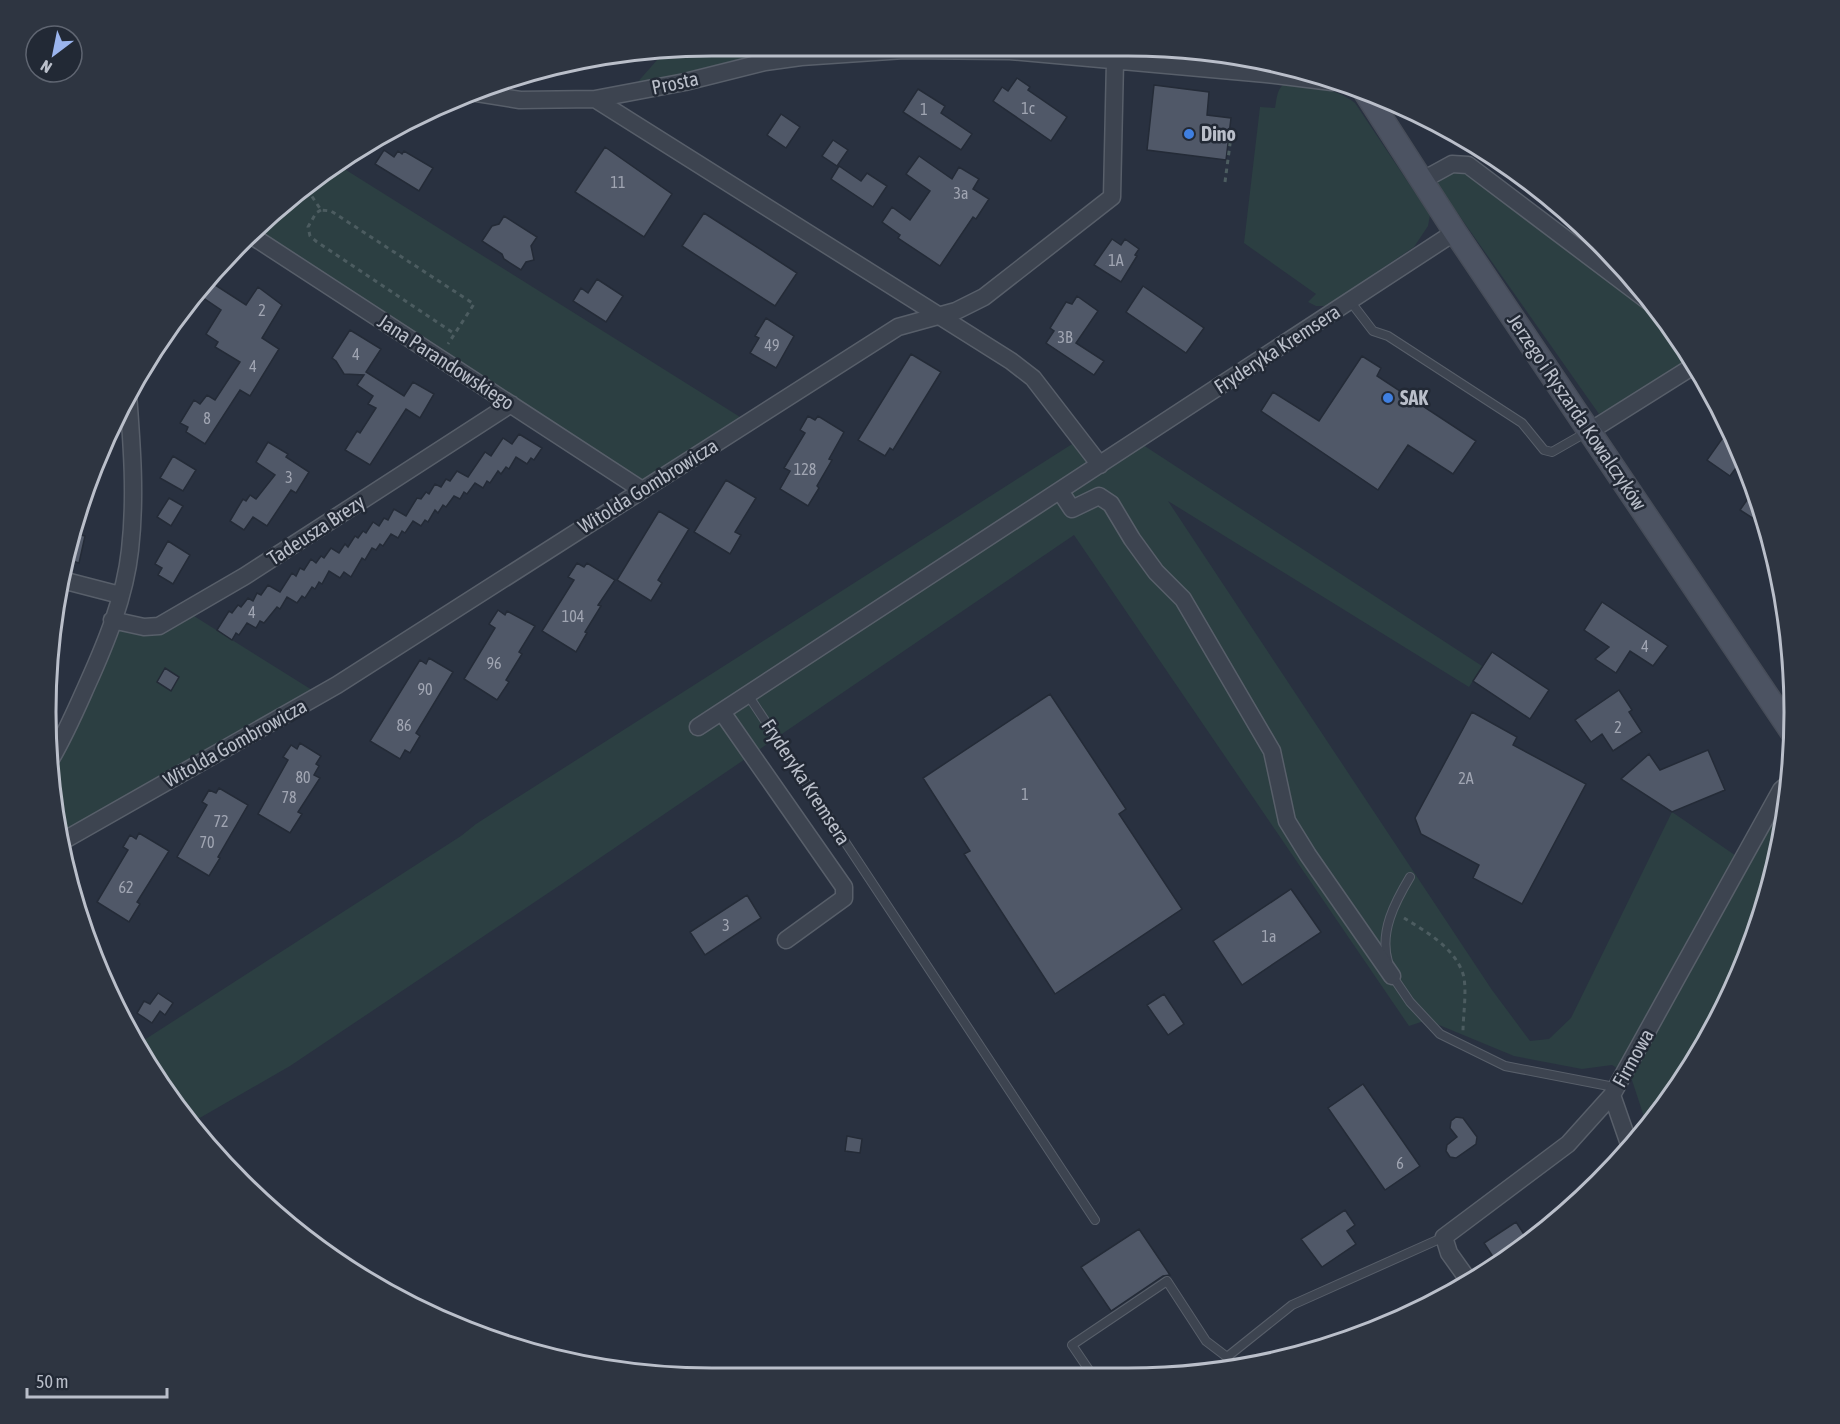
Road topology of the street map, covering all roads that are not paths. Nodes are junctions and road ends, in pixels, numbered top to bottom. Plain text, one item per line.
1 (816, 56) edge
2 (1070, 56) edge
3 (1115, 61) junction
4 (1297, 78) edge
5 (488, 95) edge
6 (595, 99) junction
7 (1371, 102) edge
8 (1421, 181) junction
9 (1455, 232) junction
10 (257, 239) edge
11 (1627, 285) edge
12 (1350, 301) junction
13 (941, 316) junction
14 (1687, 369) edge
15 (511, 404) junction
16 (129, 410) edge
17 (1590, 430) junction
18 (1100, 465) junction
19 (642, 490) junction
20 (1060, 491) junction
21 (69, 582) edge
22 (120, 595) junction
23 (112, 620) junction
24 (748, 695) junction
25 (722, 712) junction
26 (1784, 720) edge
27 (698, 727) dead end
28 (57, 749) edge
29 (1780, 791) edge
30 (68, 838) edge
31 (1410, 877) dead end
32 (786, 940) dead end
33 (1392, 976) junction
34 (1614, 1092) junction
35 (1627, 1138) edge
36 (1095, 1220) dead end
37 (1444, 1237) junction
38 (1465, 1276) edge
39 (1227, 1358) junction
40 (1229, 1361) edge
41 (1088, 1368) edge

1 - 6 street, Prosta
2 - 3 street, Prosta
3 - 4 street, Prosta
3 - 13 street, Witolda Gombrowicza
5 - 6 street, Prosta
6 - 13 street
7 - 8 main road, Jerzego i Ryszarda Kowalczyków
8 - 9 main road, Jerzego i Ryszarda Kowalczyków
8 - 11 street
9 - 12 street, Fryderyka Kremsera
9 - 17 main road, Jerzego i Ryszarda Kowalczyków
10 - 15 street, Jana Parandowskiego
12 - 17 lane
12 - 18 street, Fryderyka Kremsera
13 - 18 street
13 - 19 street, Witolda Gombrowicza
14 - 17 street
15 - 19 street, Jana Parandowskiego
15 - 23 street, Tadeusza Brezy
16 - 22 street
17 - 26 main road, Jerzego i Ryszarda Kowalczyków
18 - 20 street, Fryderyka Kremsera
19 - 30 street, Witolda Gombrowicza
20 - 24 street, Fryderyka Kremsera
20 - 33 street
21 - 22 street
22 - 23 street
23 - 28 street
24 - 25 street
24 - 36 lane, Fryderyka Kremsera
25 - 27 street
25 - 32 street
29 - 34 street, Firmowa
31 - 33 lane
33 - 34 lane
34 - 35 street
34 - 37 street, Firmowa
37 - 38 street
37 - 39 lane
39 - 40 lane
39 - 41 lane

